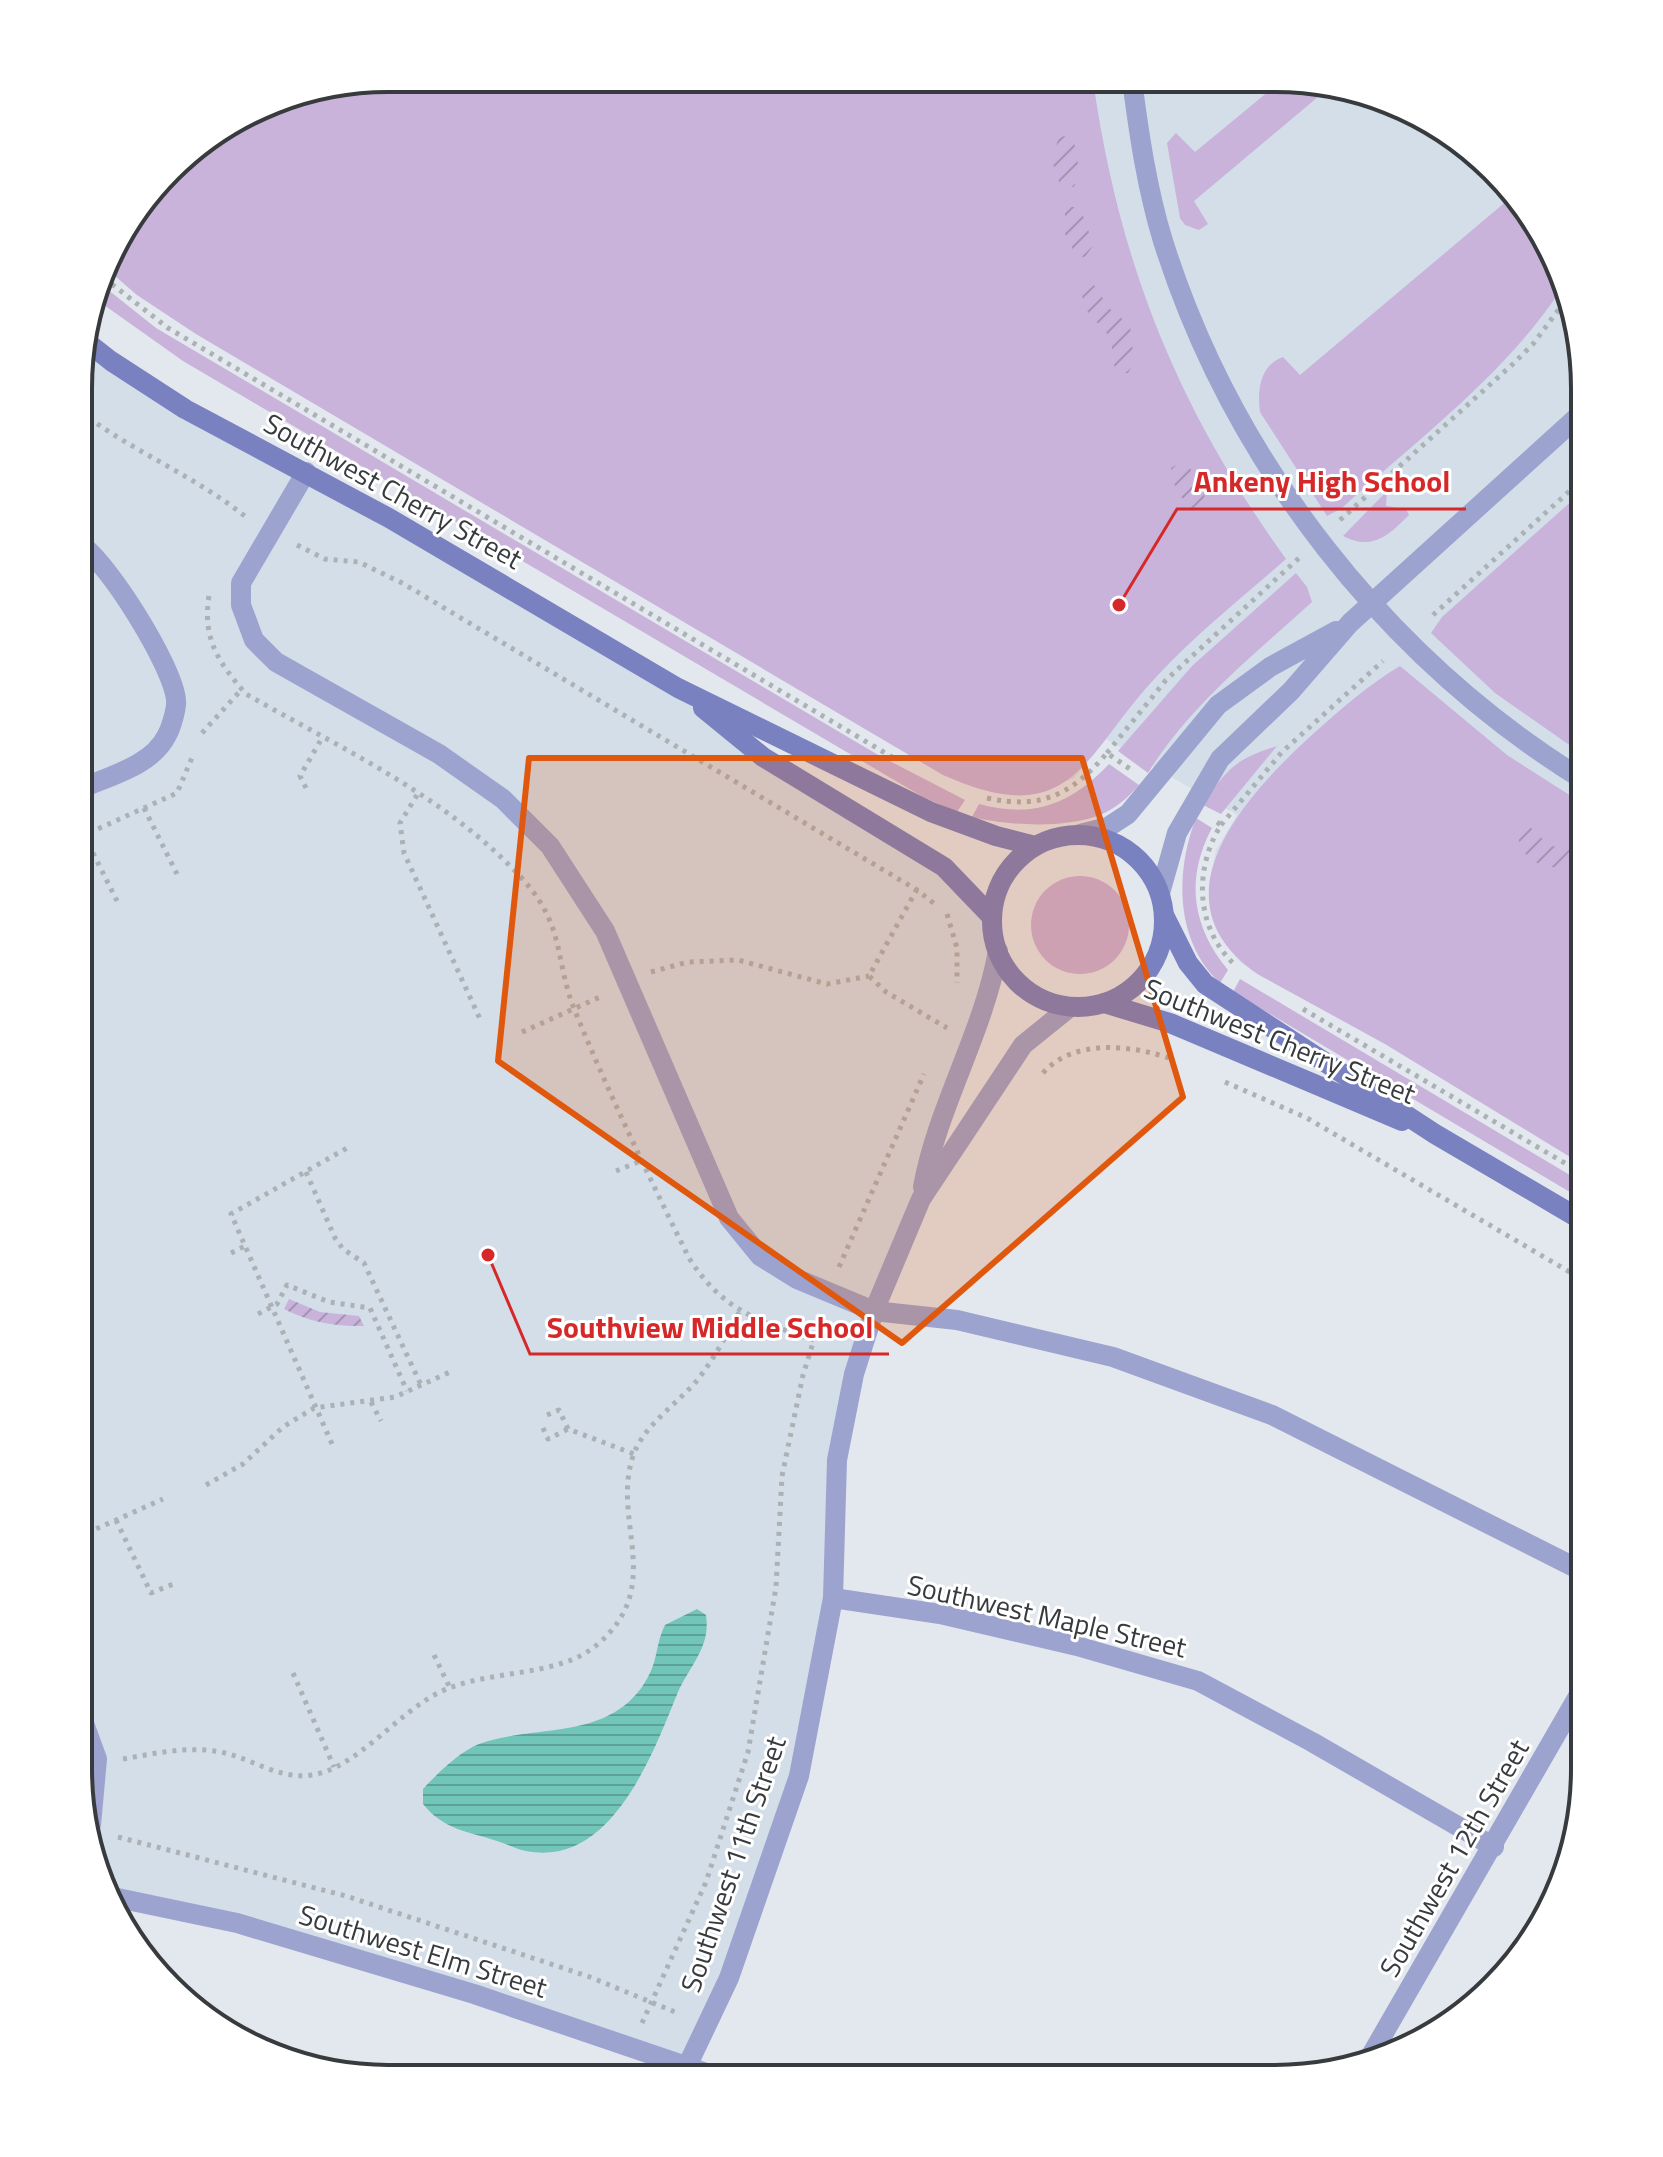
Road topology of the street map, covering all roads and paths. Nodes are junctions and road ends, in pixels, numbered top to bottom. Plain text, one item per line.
1 (1134, 92) edge
2 (112, 284) edge
3 (1560, 308) edge
4 (95, 347) edge
5 (92, 421) edge
6 (1571, 423) edge
7 (306, 472) junction
8 (1571, 490) edge
9 (1334, 526) dead end
10 (243, 529) dead end
11 (289, 541) dead end
12 (1303, 554) dead end
13 (92, 557) edge
14 (210, 591) dead end
15 (1374, 602) junction
16 (1433, 615) dead end
17 (1350, 623) junction
18 (1383, 661) dead end
19 (678, 688) junction
20 (322, 738) junction
21 (1107, 753) junction
22 (896, 759) dead end
23 (1571, 771) edge
24 (1143, 779) dead end
25 (92, 784) edge
26 (306, 788) dead end
27 (417, 795) junction
28 (975, 796) dead end
29 (144, 808) dead end
30 (1211, 818) dead end
31 (1221, 825) junction
32 (1080, 834) junction
33 (1035, 846) junction
34 (92, 851) edge
35 (177, 874) dead end
36 (923, 881) dead end
37 (917, 890) junction
38 (1160, 893) junction
39 (117, 901) dead end
40 (992, 917) junction
41 (1165, 917) junction
42 (998, 951) junction
43 (1238, 968) dead end
44 (869, 976) junction
45 (641, 977) dead end
46 (600, 997) dead end
47 (1104, 1003) junction
48 (1293, 1003) dead end
49 (1070, 1007) junction
50 (574, 1009) junction
51 (480, 1019) dead end
52 (953, 1031) dead end
53 (522, 1032) dead end
54 (1183, 1063) dead end
55 (1210, 1076) dead end
56 (1036, 1081) dead end
57 (1435, 1134) junction
58 (347, 1148) dead end
59 (643, 1160) junction
60 (1571, 1167) edge
61 (616, 1171) dead end
62 (306, 1172) junction
63 (921, 1199) junction
64 (1571, 1214) edge
65 (245, 1246) junction
66 (231, 1253) dead end
67 (1571, 1273) edge
68 (271, 1307) junction
69 (740, 1311) junction
70 (874, 1311) junction
71 (258, 1314) dead end
72 (814, 1340) dead end
73 (450, 1372) dead end
74 (421, 1385) junction
75 (407, 1391) junction
76 (371, 1402) junction
77 (314, 1408) junction
78 (547, 1415) dead end
79 (381, 1421) dead end
80 (543, 1428) dead end
81 (568, 1429) junction
82 (332, 1444) dead end
83 (634, 1454) junction
84 (206, 1485) dead end
85 (163, 1499) dead end
86 (116, 1520) junction
87 (92, 1531) edge
88 (1571, 1565) edge
89 (176, 1583) dead end
90 (833, 1598) junction
91 (434, 1655) dead end
92 (293, 1673) dead end
93 (450, 1688) junction
94 (1571, 1709) edge
95 (92, 1745) edge
96 (118, 1760) dead end
97 (334, 1767) junction
98 (98, 1827) edge
99 (98, 1830) edge
100 (1494, 1847) junction
101 (123, 1899) edge
102 (707, 2024) junction
103 (1376, 2047) edge
104 (665, 2065) edge
105 (687, 2065) edge

1 - 15 street
2 - 22 path
3 - 9 path
4 - 7 street, Southwest Cherry Street
5 - 10 path
6 - 15 street
7 - 19 street, Southwest Cherry Street
7 - 70 street
8 - 16 path
11 - 37 path
12 - 21 path
13 - 25 street
14 - 20 path
15 - 17 street
15 - 23 street
17 - 32 street
17 - 38 street
18 - 31 path
19 - 33 street, Southwest Cherry Street
19 - 40 street, Southwest Cherry Street
20 - 26 path
20 - 27 path
21 - 24 path
21 - 28 path
27 - 50 path
27 - 51 path
29 - 35 path
30 - 31 path
31 - 43 path
32 - 33 street
32 - 38 street
33 - 40 street
34 - 39 path
36 - 37 path
37 - 44 path
38 - 41 street
40 - 42 street
41 - 47 street
41 - 57 street, Southwest Cherry Street
42 - 49 street
42 - 63 street, Southwest 11th Street
44 - 45 path
44 - 52 path
46 - 50 path
47 - 49 street
47 - 57 street, Southwest Cherry Street
48 - 60 path
49 - 63 street, Southwest 11th Street
50 - 53 path
50 - 59 path
54 - 56 path
55 - 67 path
57 - 64 street, Southwest Cherry Street
58 - 62 path
59 - 61 path
59 - 69 path
62 - 65 path
62 - 74 path
63 - 70 street, Southwest 11th Street
65 - 66 path
65 - 68 path
68 - 71 path
68 - 75 path
68 - 77 path
69 - 72 path
69 - 83 path
70 - 88 street
70 - 90 street, Southwest 11th Street
73 - 74 path
74 - 75 path
75 - 76 path
76 - 77 path
76 - 79 path
77 - 82 path
77 - 84 path
78 - 81 path
80 - 81 path
81 - 83 path
83 - 93 path
85 - 86 path
86 - 87 path
86 - 89 path
90 - 100 street, Southwest Maple Street
90 - 102 street, Southwest 11th Street
91 - 93 path
92 - 97 path
93 - 97 path
94 - 100 street, Southwest 12th Street
95 - 98 street
96 - 97 path
99 - 102 path
100 - 103 street, Southwest 12th Street
101 - 104 street, Southwest Elm Street
102 - 105 street, Southwest 11th Street

